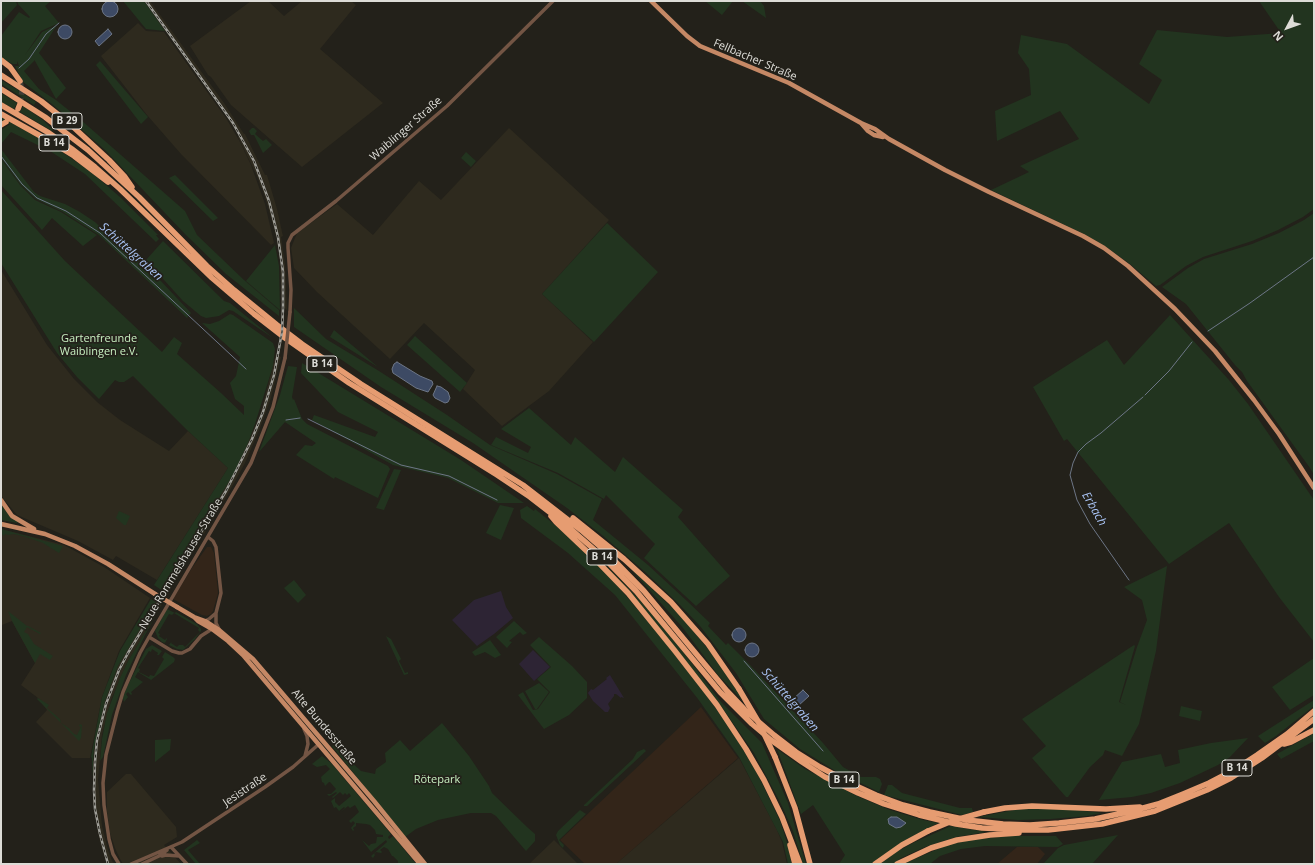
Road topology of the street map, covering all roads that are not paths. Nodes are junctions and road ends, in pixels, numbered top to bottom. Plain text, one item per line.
1 (554, 1) edge
2 (651, 1) edge
3 (1, 60) edge
4 (1, 76) edge
5 (20, 81) tunnel mouth
6 (1, 89) edge
7 (1, 106) edge
8 (1, 114) edge
9 (120, 189) junction
10 (139, 197) junction
11 (291, 274) joint
12 (1314, 488) edge
13 (534, 494) junction
14 (1, 500) edge
15 (546, 510) junction
16 (1, 524) edge
17 (38, 532) junction
18 (208, 537) junction
19 (216, 613) junction
20 (204, 623) junction
21 (212, 629) junction
22 (219, 630) junction
23 (201, 636) junction
24 (148, 637) junction
25 (1314, 712) edge
26 (1314, 719) edge
27 (303, 726) junction
28 (1314, 730) edge
29 (324, 740) junction
30 (319, 744) junction
31 (1283, 744) junction
32 (304, 757) junction
33 (1150, 806) junction
34 (1026, 830) junction
35 (790, 837) junction
36 (171, 847) junction
37 (159, 856) junction
38 (180, 856) junction
39 (119, 864) edge
40 (131, 864) edge
41 (142, 864) edge
42 (187, 864) edge
43 (420, 864) edge
44 (425, 864) edge
45 (795, 864) edge
46 (800, 864) edge
47 (810, 864) edge
48 (875, 864) edge
49 (897, 864) edge

1 - 11 street, Waiblinger Straße
2 - 12 main road, Fellbacher Straße
3 - 5 highway
4 - 10 highway, B 29
6 - 10 highway, B 14
7 - 9 highway, B 29
8 - 9 highway, B 14
9 - 15 highway, B 14
10 - 13 highway, B 14
11 - 18 street, Neue Rommelshauser Straße, bridge
13 - 33 highway, B 14
13 - 47 highway, bridge
14 - 17 main road
15 - 34 highway, B 14
15 - 35 highway
16 - 17 main road, Alte Bundesstraße
17 - 20 main road, Alte Bundesstraße, bridge
18 - 19 street
18 - 24 street, Neue Rommelshauser Straße
19 - 20 street
19 - 22 street
20 - 21 main road, Alte Bundesstraße
20 - 22 main road, Alte Bundesstraße
20 - 23 street
21 - 23 street
21 - 27 main road, Alte Bundesstraße
22 - 29 main road, Alte Bundesstraße
23 - 24 street
24 - 39 street, Neue Rommelshauser Straße
25 - 33 highway, B 14
26 - 31 highway, B 14
27 - 30 main road, Alte Bundesstraße
27 - 32 street
28 - 31 highway
29 - 30 street, Jesistraße
29 - 44 main road, Alte Bundesstraße
30 - 32 street, Jesistraße
30 - 43 main road, Alte Bundesstraße
31 - 34 highway, B 14
32 - 36 street, Jesistraße
33 - 48 highway, bridge
34 - 49 highway
35 - 45 highway
35 - 46 highway
36 - 37 street, Jesistraße
36 - 38 street
36 - 40 street, Jesistraße
37 - 38 street
37 - 41 street, Jesistraße
38 - 42 street

